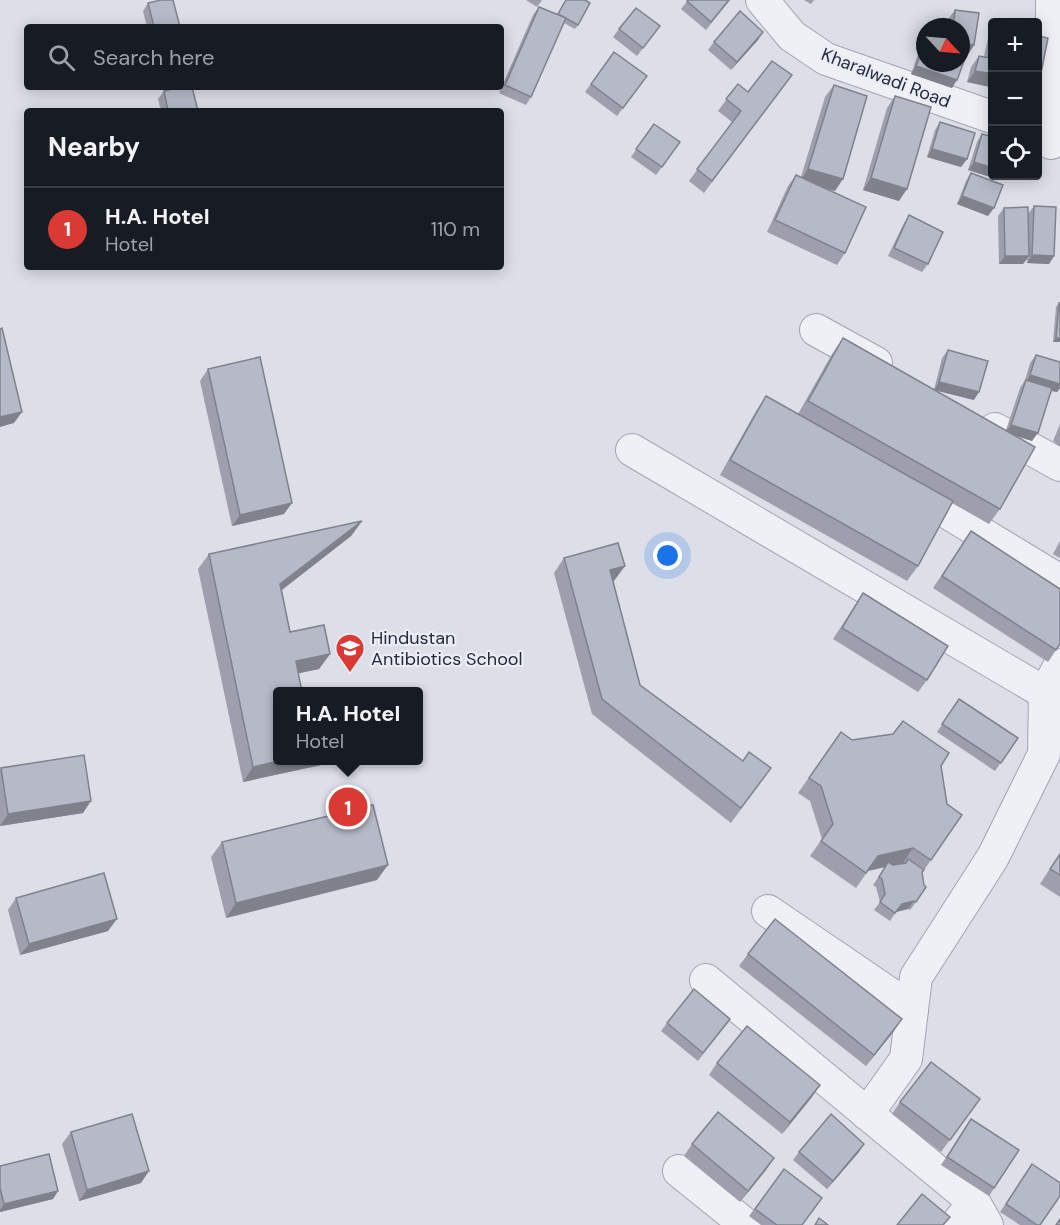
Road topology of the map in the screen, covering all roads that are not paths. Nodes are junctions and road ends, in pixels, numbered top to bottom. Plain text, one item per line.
1 (762, 0) edge
2 (1052, 0) edge
3 (988, 115) edge
4 (1050, 144) edge
5 (816, 330) dead end
6 (897, 375) edge
7 (969, 415) edge
8 (632, 450) dead end
9 (1060, 465) edge
10 (890, 477) edge
11 (1060, 581) edge
12 (1060, 665) edge
13 (1045, 693) junction
14 (1052, 759) edge
15 (768, 911) dead end
16 (706, 980) dead end
17 (912, 1009) junction
18 (867, 1114) junction
19 (679, 1171) dead end
20 (973, 1217) edge
21 (746, 1225) edge

1 - 3 street, Kharalwadi Road
2 - 4 street
5 - 6 street
7 - 9 street
8 - 13 street
10 - 11 street
12 - 13 street
13 - 14 street
14 - 17 street
15 - 17 street
16 - 18 street
17 - 18 street
18 - 20 street
19 - 21 street

